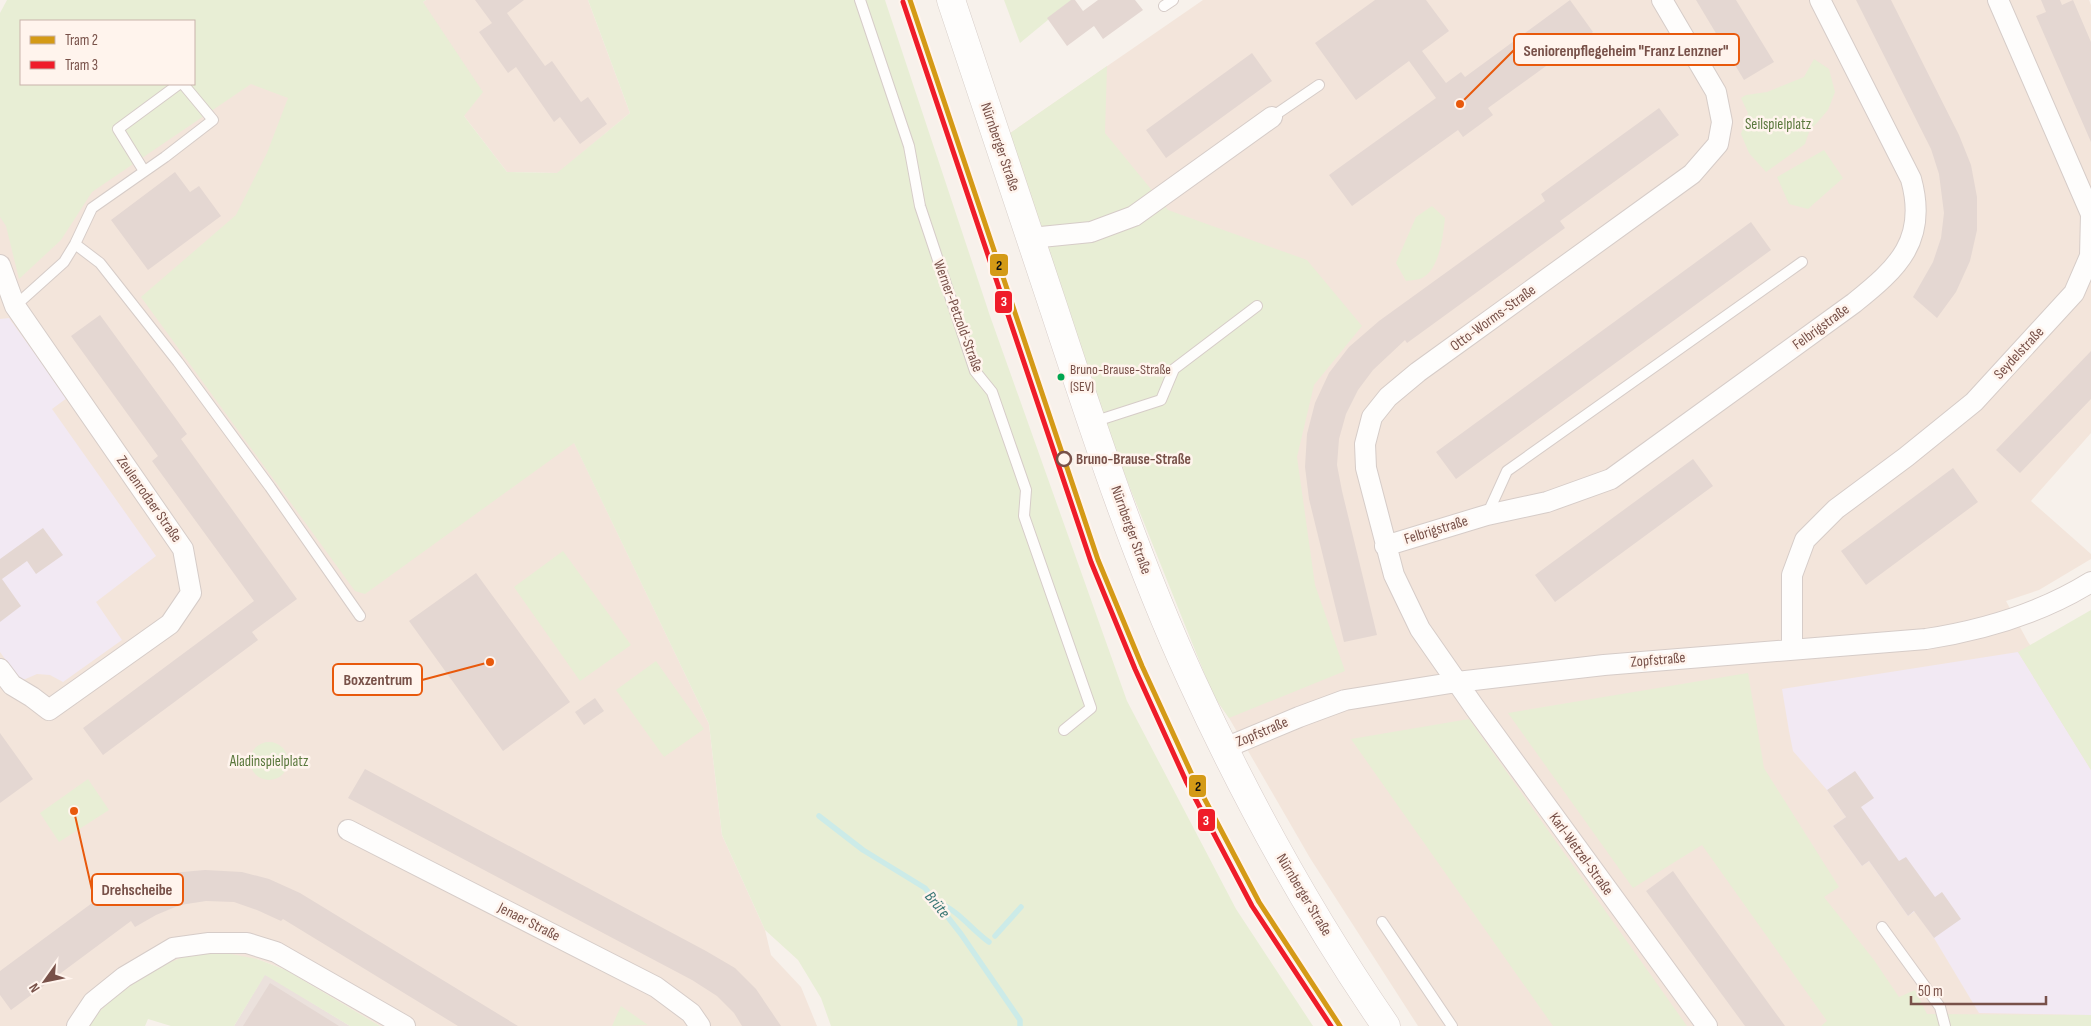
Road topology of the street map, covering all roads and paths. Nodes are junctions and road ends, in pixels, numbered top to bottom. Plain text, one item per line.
1 (860, 0) edge
2 (951, 0) edge
3 (1173, 0) edge
4 (1662, 0) edge
5 (1820, 0) edge
6 (1998, 0) edge
7 (1164, 6) dead end
8 (178, 85) edge
9 (183, 85) edge
10 (1319, 85) dead end
11 (1272, 118) joint
12 (144, 171) junction
13 (1031, 238) junction
14 (75, 244) junction
15 (1802, 262) dead end
16 (0, 265) edge
17 (15, 306) junction
18 (1257, 306) dead end
19 (1092, 422) junction
20 (1486, 515) junction
21 (1385, 546) junction
22 (2091, 582) edge
23 (360, 616) dead end
24 (1792, 649) junction
25 (0, 669) edge
26 (1457, 682) junction
27 (1064, 730) dead end
28 (1225, 748) junction
29 (348, 830) dead end
30 (1382, 922) dead end
31 (1882, 926) dead end
32 (77, 1026) edge
33 (405, 1026) edge
34 (700, 1026) edge
35 (1386, 1026) edge
36 (1452, 1026) edge
37 (1707, 1026) edge
38 (1945, 1026) edge

1 - 27 lane, Werner-Petzold-Straße
2 - 13 street, Nürnberger Straße
3 - 7 lane
4 - 21 street, Otto-Worms-Straße
5 - 20 street, Felbrigstraße
6 - 24 street, Seydelstraße
8 - 12 lane
9 - 12 lane
10 - 11 lane
11 - 13 street
12 - 14 lane
13 - 19 street, Nürnberger Straße
14 - 17 lane
14 - 23 lane
15 - 20 lane, Felbrigstraße
16 - 17 street, Zeulenrodaer Straße
17 - 25 street, Zeulenrodaer Straße
18 - 19 lane
19 - 28 street, Nürnberger Straße
20 - 21 street, Felbrigstraße
21 - 26 street, Otto-Worms-Straße
22 - 24 street, Zopfstraße
24 - 26 street, Zopfstraße
26 - 28 street, Zopfstraße
26 - 37 street, Karl-Wetzel-Straße
28 - 35 street, Nürnberger Straße
29 - 34 street, Jenaer Straße
30 - 36 lane
31 - 38 lane
32 - 33 street

